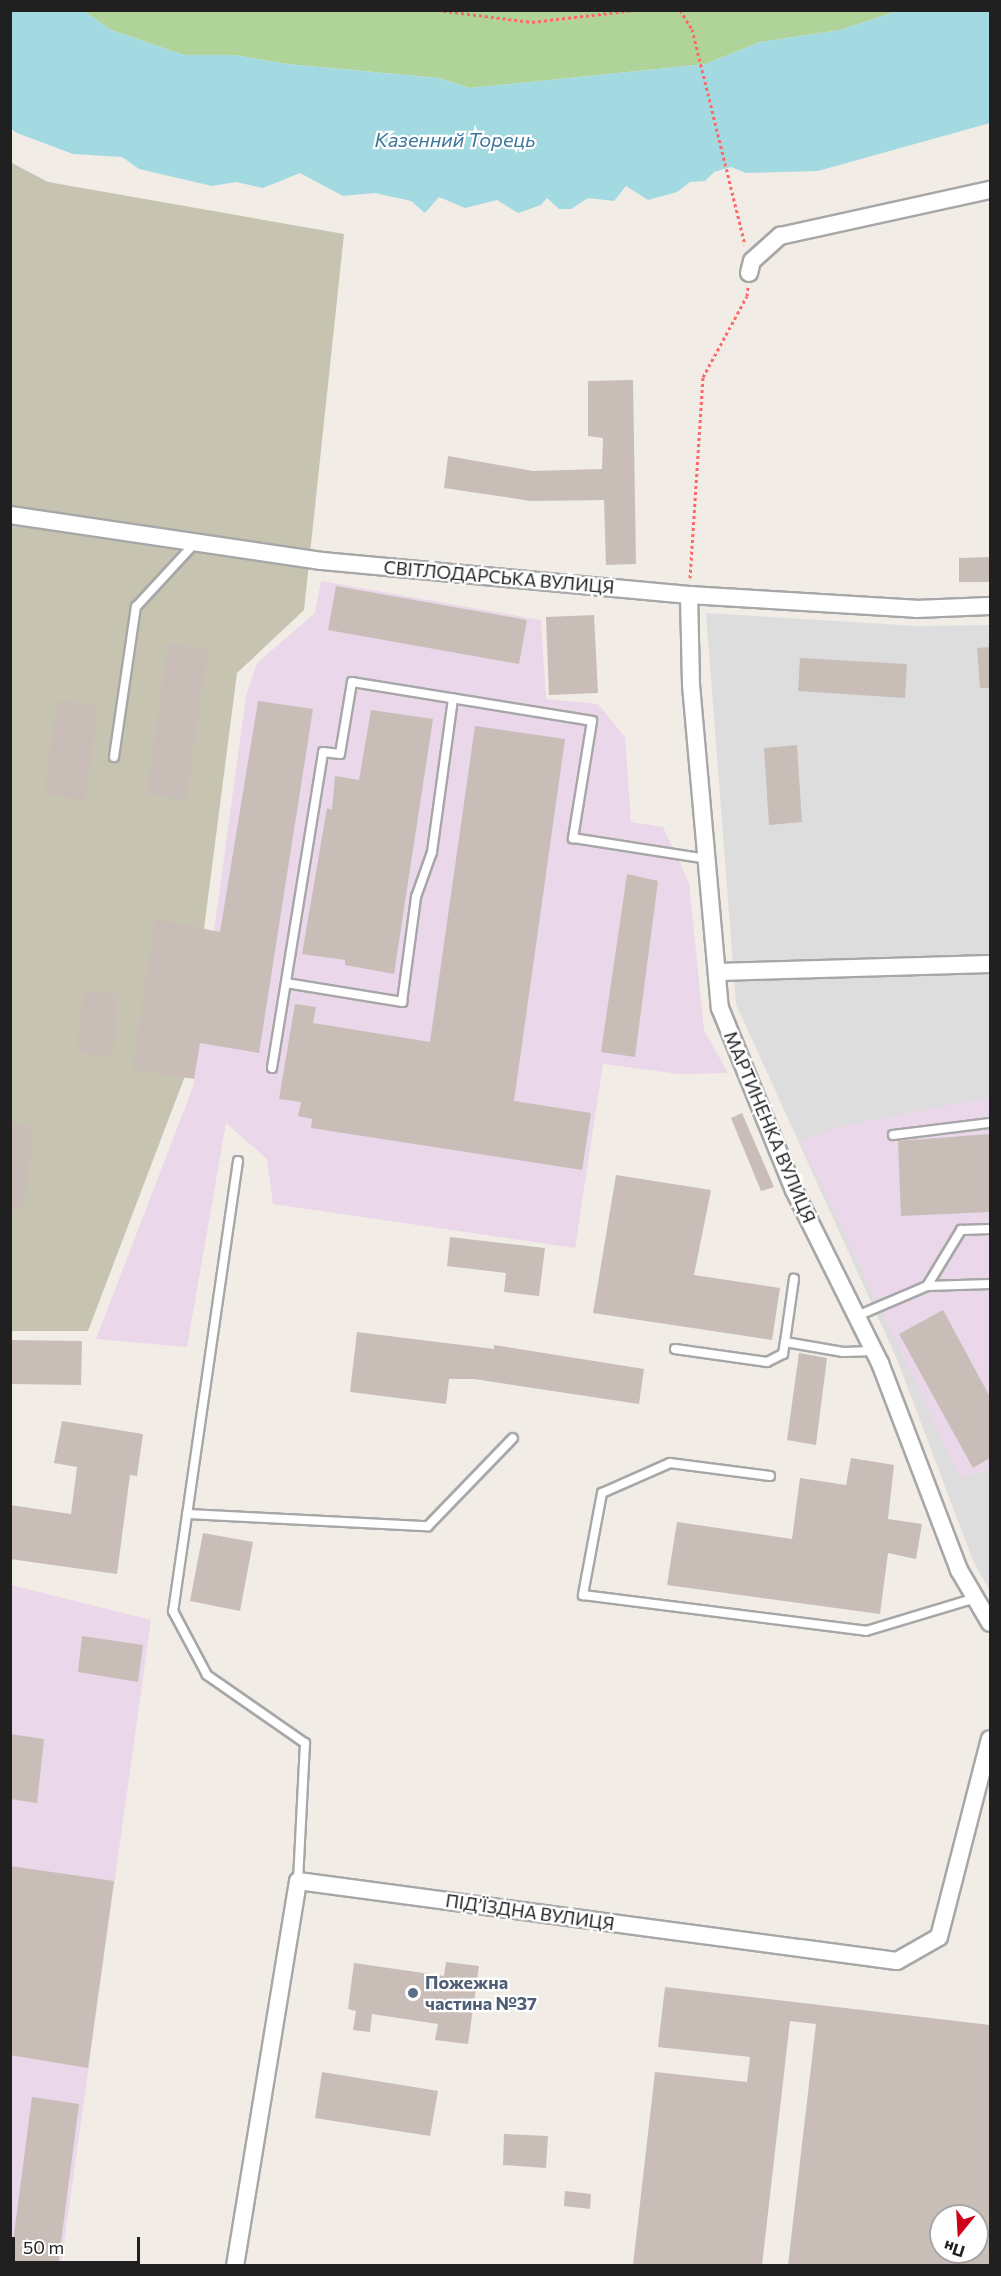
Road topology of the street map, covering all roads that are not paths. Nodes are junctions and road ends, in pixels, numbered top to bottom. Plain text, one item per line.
1 (990, 190) edge
2 (749, 273) road end
3 (10, 515) edge
4 (196, 542) junction
5 (688, 595) junction
6 (990, 606) edge
7 (453, 698) junction
8 (114, 757) dead end
9 (706, 859) junction
10 (990, 964) edge
11 (717, 972) junction
12 (286, 983) junction
13 (272, 1068) dead end
14 (990, 1124) edge
15 (893, 1135) dead end
16 (238, 1161) dead end
17 (990, 1229) edge
18 (794, 1279) dead end
19 (990, 1284) edge
20 (927, 1286) junction
21 (857, 1316) junction
22 (785, 1342) junction
23 (675, 1349) dead end
24 (874, 1351) junction
25 (513, 1438) dead end
26 (770, 1476) dead end
27 (187, 1514) junction
28 (976, 1599) junction
29 (990, 1623) edge
30 (990, 1739) edge
31 (298, 1881) junction
32 (235, 2265) edge

1 - 2 street
3 - 4 street, СВІТЛОДАРСЬКА ВУЛИЦЯ
4 - 5 street, СВІТЛОДАРСЬКА ВУЛИЦЯ
4 - 8 lane
5 - 6 street, СВІТЛОДАРСЬКА ВУЛИЦЯ
5 - 9 street, МАРТИНЕНКА ВУЛИЦЯ
7 - 9 lane
7 - 12 lane
7 - 12 lane
9 - 11 street, МАРТИНЕНКА ВУЛИЦЯ
10 - 11 street
11 - 21 street, МАРТИНЕНКА ВУЛИЦЯ
12 - 13 lane
14 - 15 lane
16 - 27 lane
17 - 20 lane
18 - 22 lane
19 - 20 lane
20 - 21 lane
21 - 24 street, МАРТИНЕНКА ВУЛИЦЯ
22 - 23 lane
22 - 24 lane
24 - 28 street, МАРТИНЕНКА ВУЛИЦЯ
25 - 27 lane
26 - 28 lane
27 - 31 lane
28 - 29 street, МАРТИНЕНКА ВУЛИЦЯ
30 - 31 street, ПІД’ЇЗДНА ВУЛИЦЯ
31 - 32 street

